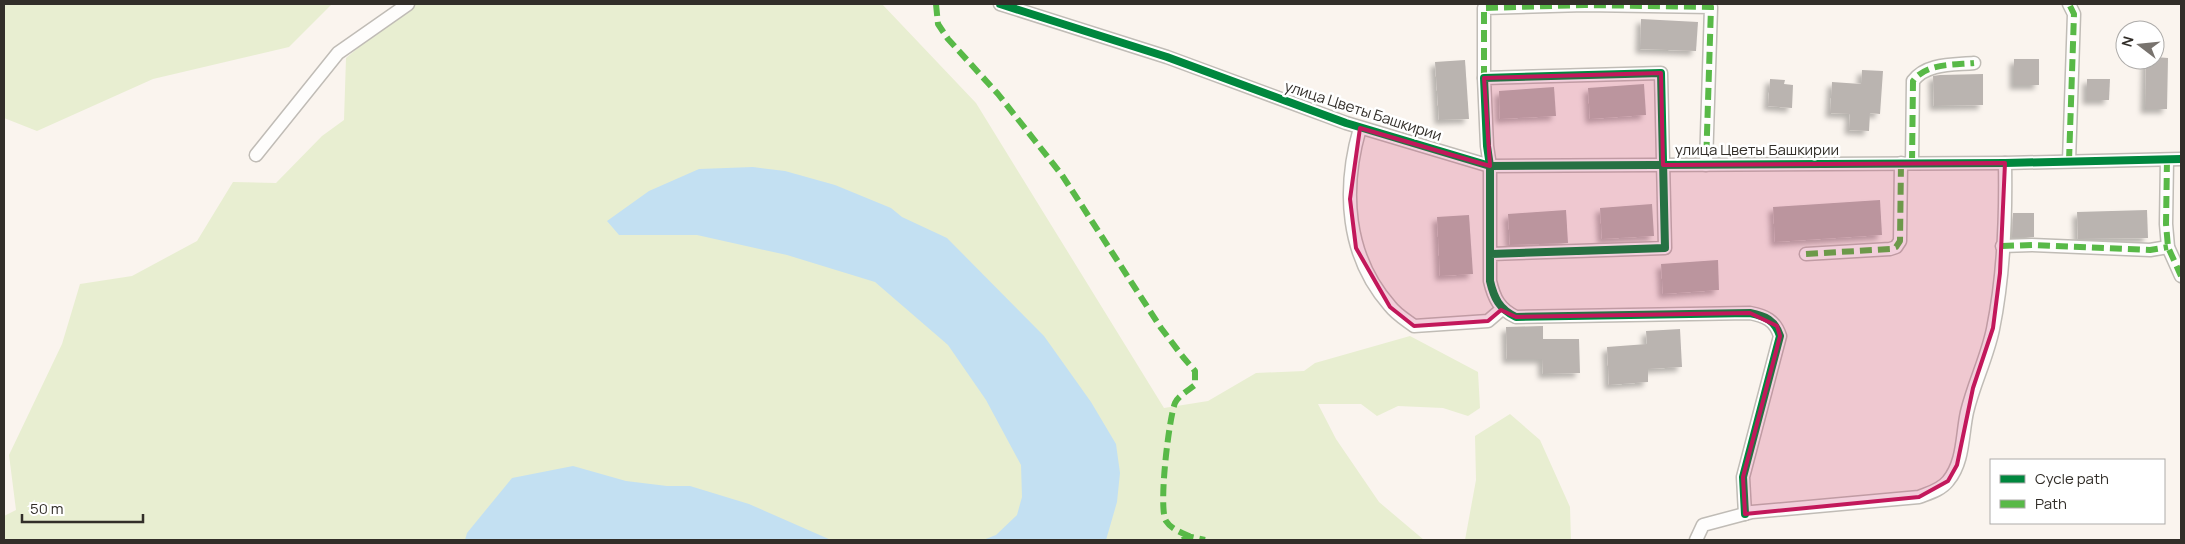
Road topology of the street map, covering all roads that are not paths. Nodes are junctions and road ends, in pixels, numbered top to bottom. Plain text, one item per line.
1 (408, 4) edge
2 (1000, 4) edge
3 (2069, 4) edge
4 (1974, 63) dead end
5 (1484, 78) junction
6 (1360, 128) junction
7 (256, 155) dead end
8 (2181, 159) edge
9 (2167, 160) junction
10 (2004, 162) junction
11 (2069, 162) junction
12 (1907, 163) junction
13 (1664, 165) junction
14 (1706, 165) junction
15 (1490, 166) junction
16 (2002, 246) junction
17 (2168, 248) junction
18 (1490, 254) junction
19 (1806, 254) dead end
20 (2181, 276) edge
21 (1502, 309) junction
22 (1745, 514) junction
23 (1696, 540) edge

1 - 7 street
2 - 6 street, улица Цветы Башкирии
3 - 11 street
4 - 12 street
5 - 13 street
5 - 14 street
5 - 15 street
6 - 15 street, улица Цветы Башкирии
6 - 21 street
8 - 9 street, улица Цветы Башкирии
9 - 11 street, улица Цветы Башкирии
9 - 17 street
10 - 11 street, улица Цветы Башкирии
10 - 12 street, улица Цветы Башкирии
10 - 16 street
12 - 14 street, улица Цветы Башкирии
12 - 19 street
13 - 14 street, улица Цветы Башкирии
13 - 15 street, улица Цветы Башкирии
13 - 18 street
15 - 18 street
16 - 17 street
16 - 22 street
17 - 20 street
18 - 21 street
21 - 22 street
22 - 23 street

